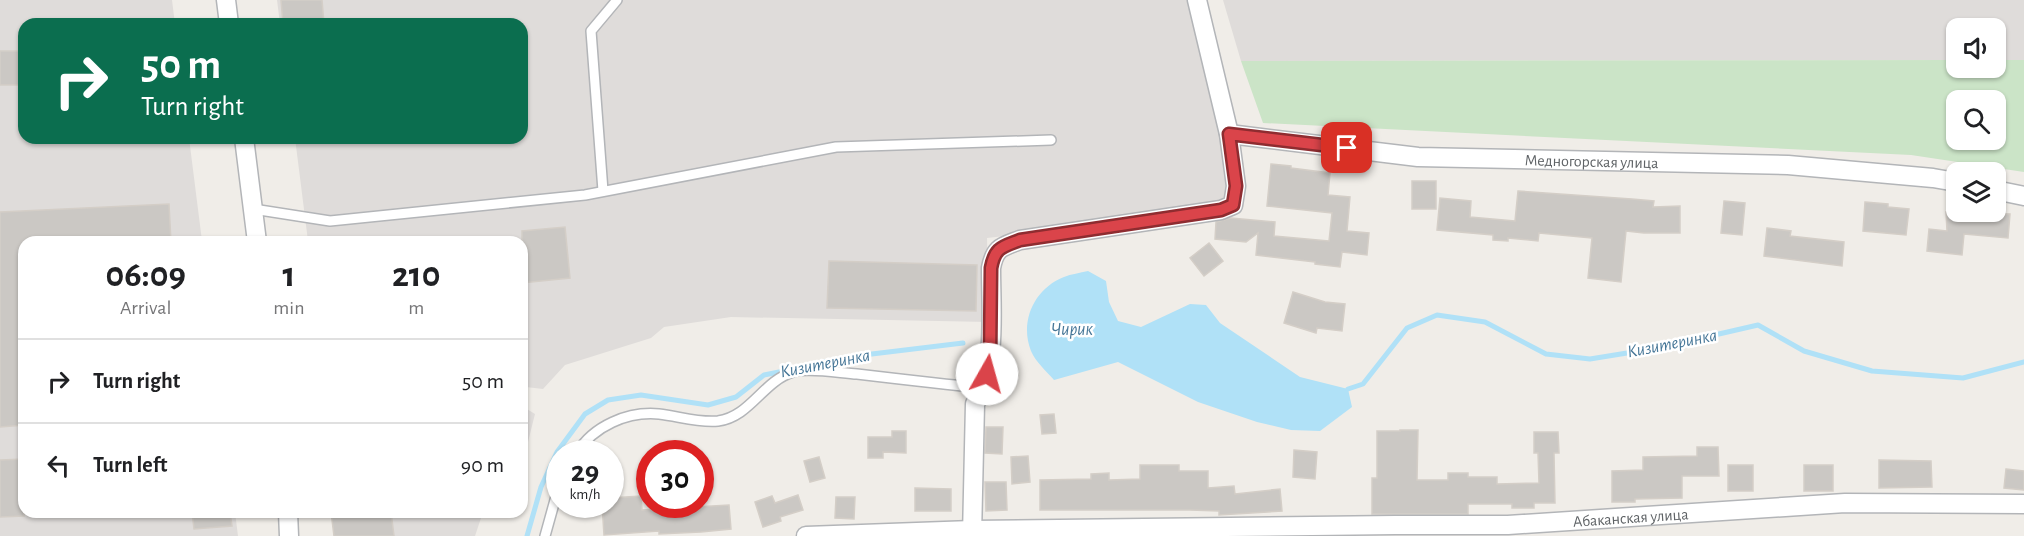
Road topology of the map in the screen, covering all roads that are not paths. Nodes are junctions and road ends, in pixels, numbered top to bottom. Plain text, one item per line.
1 (226, 0) edge
2 (617, 0) edge
3 (1197, 0) edge
4 (228, 18) edge
5 (1229, 134) junction
6 (1051, 140) dead end
7 (245, 144) edge
8 (1946, 180) edge
9 (603, 191) junction
10 (2006, 192) edge
11 (2024, 196) edge
12 (253, 209) junction
13 (256, 236) edge
14 (984, 388) junction
15 (589, 440) edge
16 (2024, 504) edge
17 (288, 518) edge
18 (550, 518) edge
19 (1395, 530) edge
20 (1185, 532) edge
21 (972, 533) edge
22 (289, 536) edge
23 (545, 536) edge
24 (806, 536) edge

1 - 4 street
2 - 9 lane
3 - 5 street
5 - 8 street, Медногорская улица
5 - 14 street
6 - 9 lane
7 - 12 street
9 - 12 lane
10 - 11 street
12 - 13 street
14 - 15 lane
14 - 21 street
16 - 19 street, Абаканская улица
17 - 22 street
18 - 23 lane
19 - 20 street, Абаканская улица
20 - 21 street, Абаканская улица
21 - 24 street, Абаканская улица

